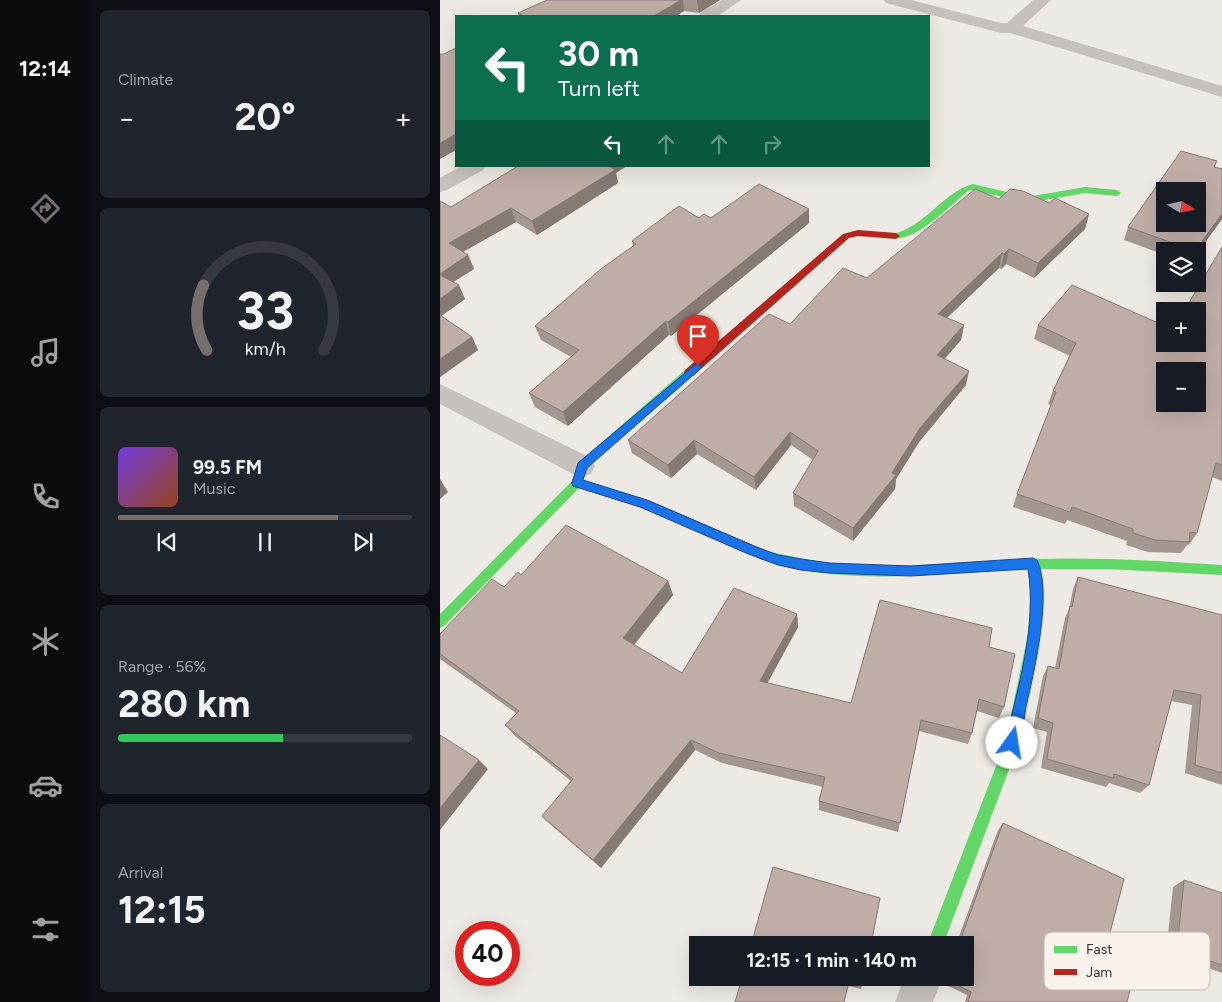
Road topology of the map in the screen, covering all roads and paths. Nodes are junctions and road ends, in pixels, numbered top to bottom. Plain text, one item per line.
1 (733, 0) edge
2 (892, 0) edge
3 (1043, 0) edge
4 (708, 15) edge
5 (1011, 28) junction
6 (1222, 92) edge
7 (474, 167) edge
8 (440, 186) edge
9 (1117, 192) dead end
10 (440, 393) edge
11 (580, 475) junction
12 (1033, 564) junction
13 (1222, 570) edge
14 (440, 622) edge
15 (938, 936) edge
16 (920, 986) edge
17 (914, 1002) edge

1 - 4 street
2 - 5 street
3 - 5 street
5 - 6 street
7 - 8 street
9 - 11 street
10 - 11 street
11 - 12 street
11 - 14 street
12 - 13 street
12 - 15 street
16 - 17 street

